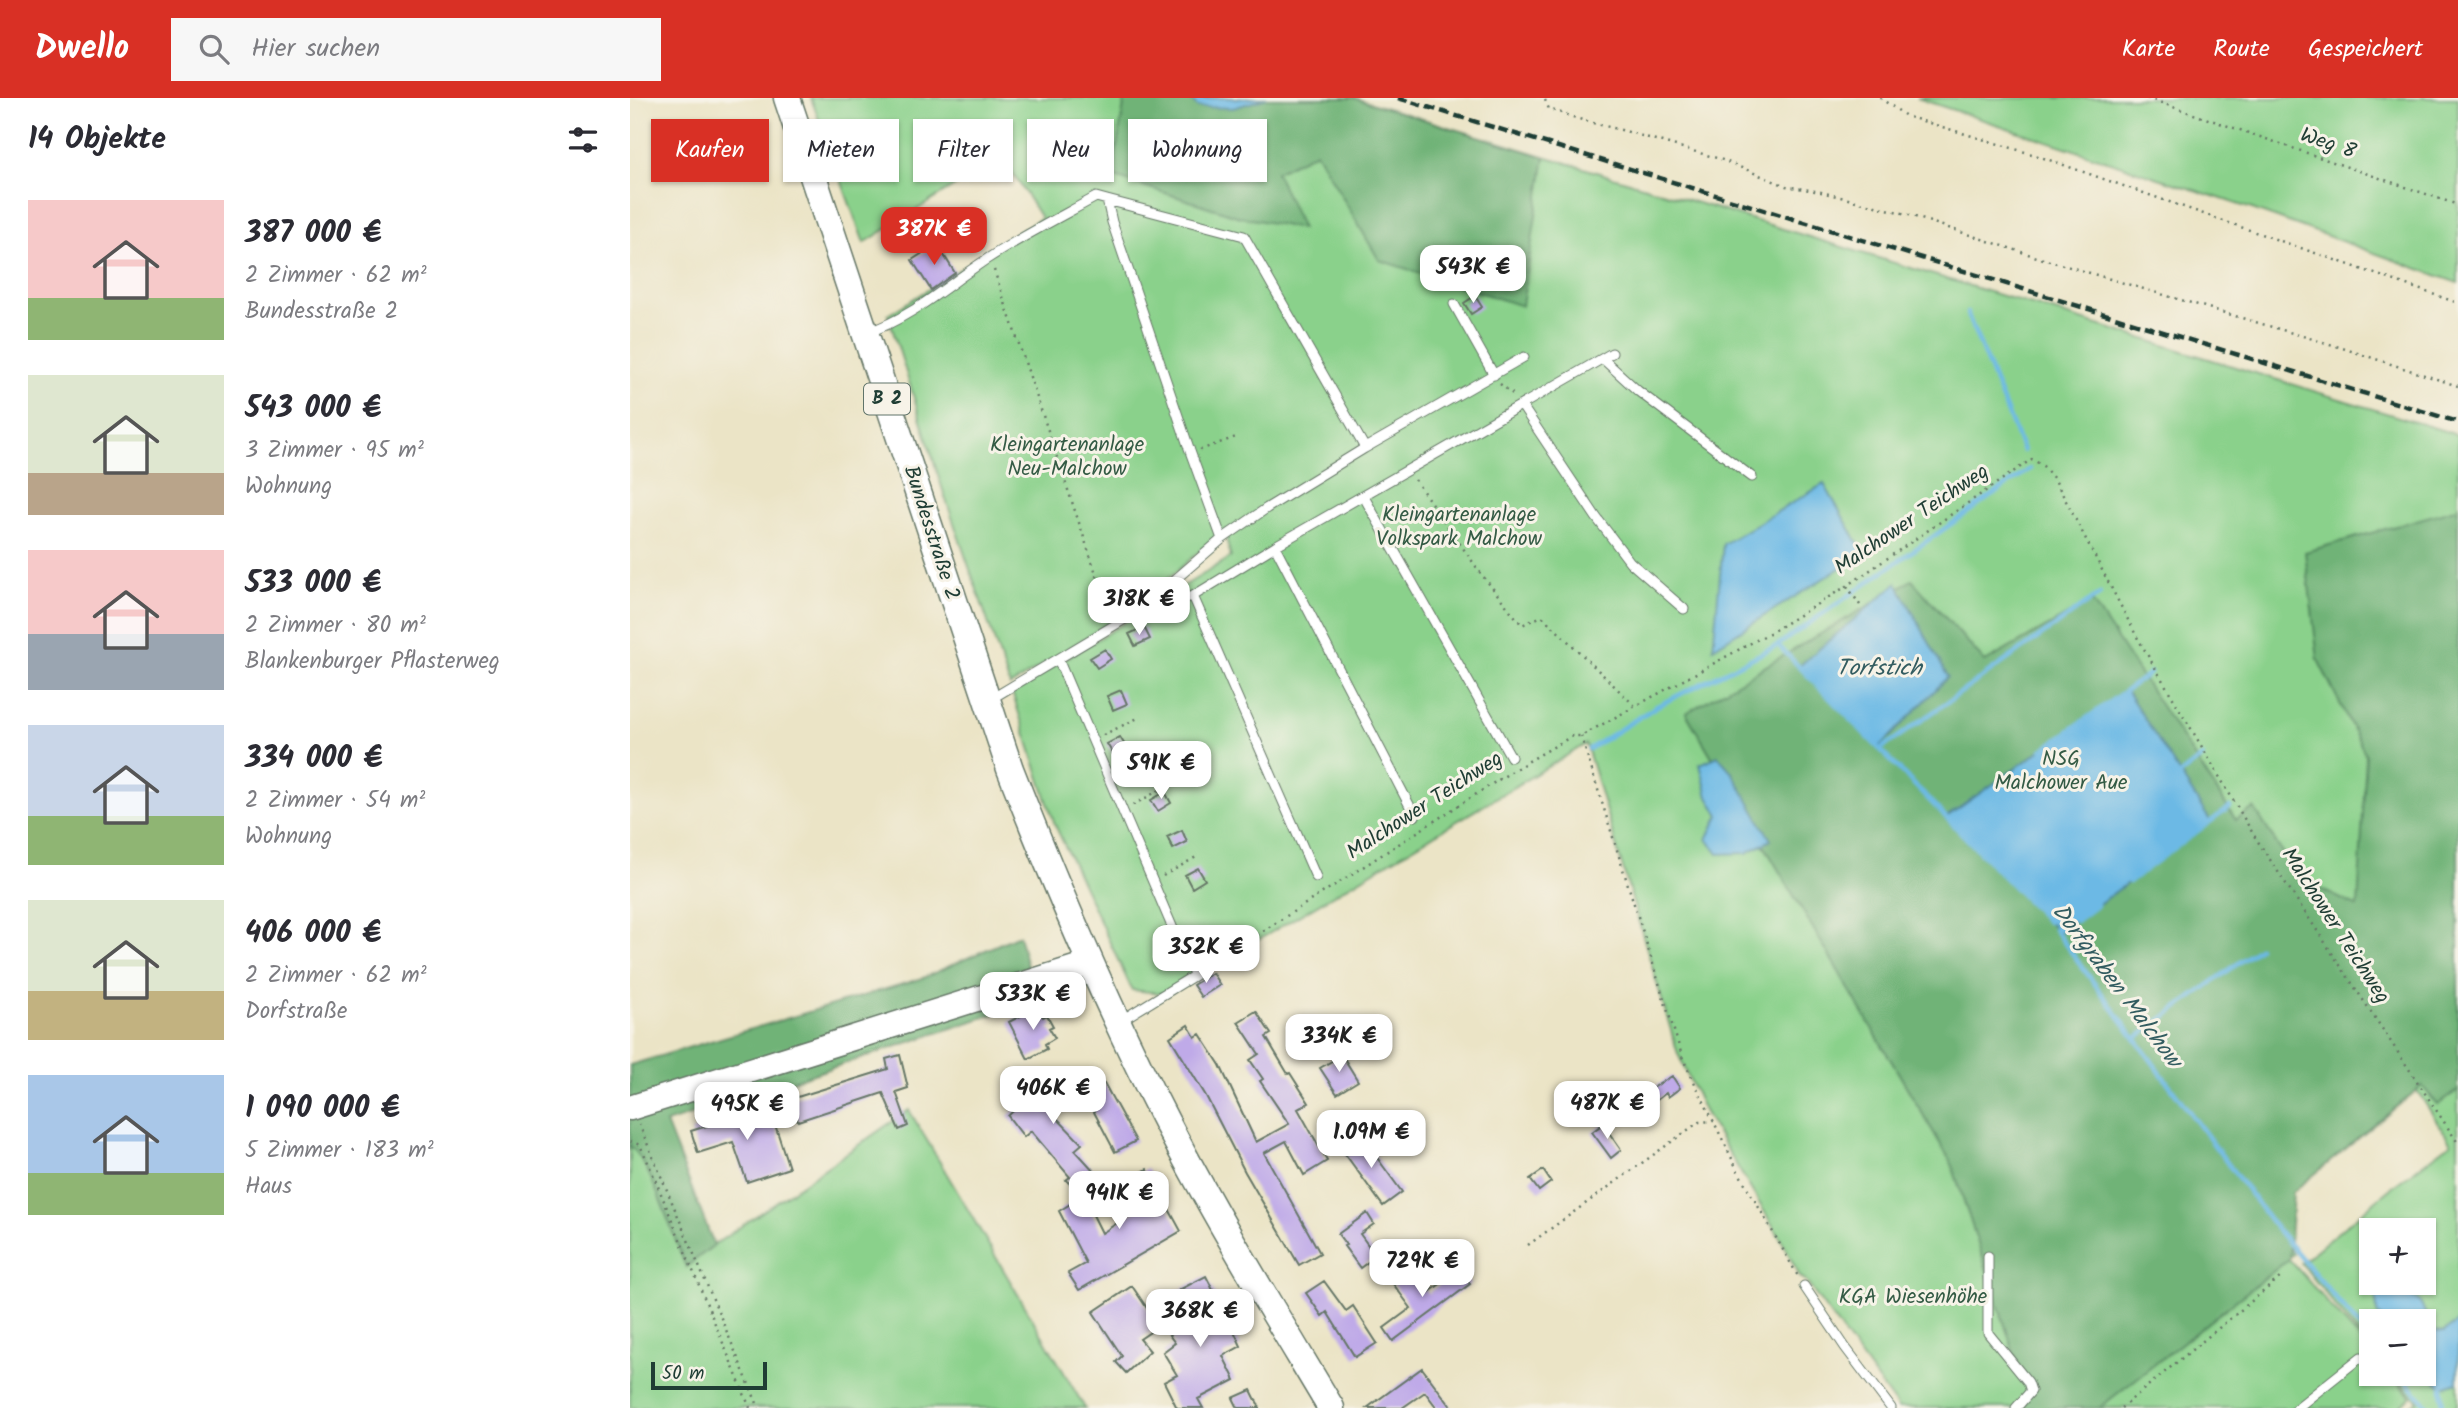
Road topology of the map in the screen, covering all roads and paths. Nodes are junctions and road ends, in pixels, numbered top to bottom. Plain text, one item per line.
1 (787, 98) edge
2 (1880, 98) edge
3 (2147, 98) edge
4 (1545, 100) edge
5 (1107, 200) junction
6 (2458, 205) edge
7 (989, 257) junction
8 (1454, 303) dead end
9 (2458, 303) edge
10 (865, 333) junction
11 (1524, 357) dead end
12 (1494, 375) junction
13 (2458, 386) edge
14 (1522, 406) junction
15 (1236, 437) dead end
16 (1365, 448) junction
17 (1191, 454) junction
18 (1409, 471) junction
19 (1752, 477) dead end
20 (1364, 497) junction
21 (1222, 539) junction
22 (1275, 547) junction
23 (1847, 586) junction
24 (1193, 596) junction
25 (1860, 605) dead end
26 (1684, 609) dead end
27 (1140, 610) junction
28 (1117, 624) junction
29 (1058, 659) junction
30 (987, 701) junction
31 (1636, 706) junction
32 (1138, 718) dead end
33 (1581, 736) junction
34 (1094, 740) junction
35 (1511, 757) dead end
36 (1167, 786) dead end
37 (1123, 810) junction
38 (1415, 816) dead end
39 (1198, 856) dead end
40 (1316, 877) dead end
41 (1154, 881) junction
42 (1091, 963) junction
43 (1195, 975) junction
44 (1118, 1022) junction
45 (631, 1108) edge
46 (1714, 1119) junction
47 (630, 1142) edge
48 (2458, 1143) edge
49 (1528, 1245) dead end
50 (1988, 1256) dead end
51 (2281, 1277) dead end
52 (1804, 1286) joint
53 (2359, 1359) edge
54 (750, 1408) edge
55 (759, 1408) edge
56 (1331, 1408) edge
57 (1891, 1408) edge
58 (2016, 1408) edge
59 (2121, 1408) edge
60 (2297, 1408) edge

1 - 10 main road, Bundesstraße 2 / B 2
2 - 9 path
3 - 6 path, Weg 8
4 - 13 path
5 - 7 lane
5 - 16 lane
5 - 17 lane
7 - 10 lane
7 - 28 path
8 - 12 lane
10 - 30 main road, Bundesstraße 2 / B 2
11 - 12 lane
12 - 14 path
12 - 16 lane
14 - 18 lane
14 - 19 lane
14 - 26 lane
15 - 17 path
16 - 21 lane
17 - 21 lane
18 - 20 lane
18 - 31 path
20 - 22 lane
20 - 35 lane
21 - 27 lane
22 - 24 lane
22 - 38 lane
23 - 25 path
23 - 31 path, Malchower Teichweg
23 - 48 path, Malchower Teichweg
24 - 27 lane
24 - 40 lane
27 - 28 lane
28 - 29 lane
29 - 30 lane
29 - 34 lane
30 - 42 main road, Bundesstraße 2 / B 2
31 - 33 path, Malchower Teichweg
32 - 34 path
33 - 43 path, Malchower Teichweg
33 - 46 path
34 - 37 lane
36 - 37 path
37 - 41 lane
39 - 41 path
41 - 43 lane
42 - 44 main road, B 2
42 - 45 main road
43 - 44 lane
44 - 56 main road, B 2
45 - 55 path
46 - 49 path
46 - 52 path
47 - 54 path
50 - 58 lane
51 - 59 path
52 - 57 lane
53 - 60 lane

